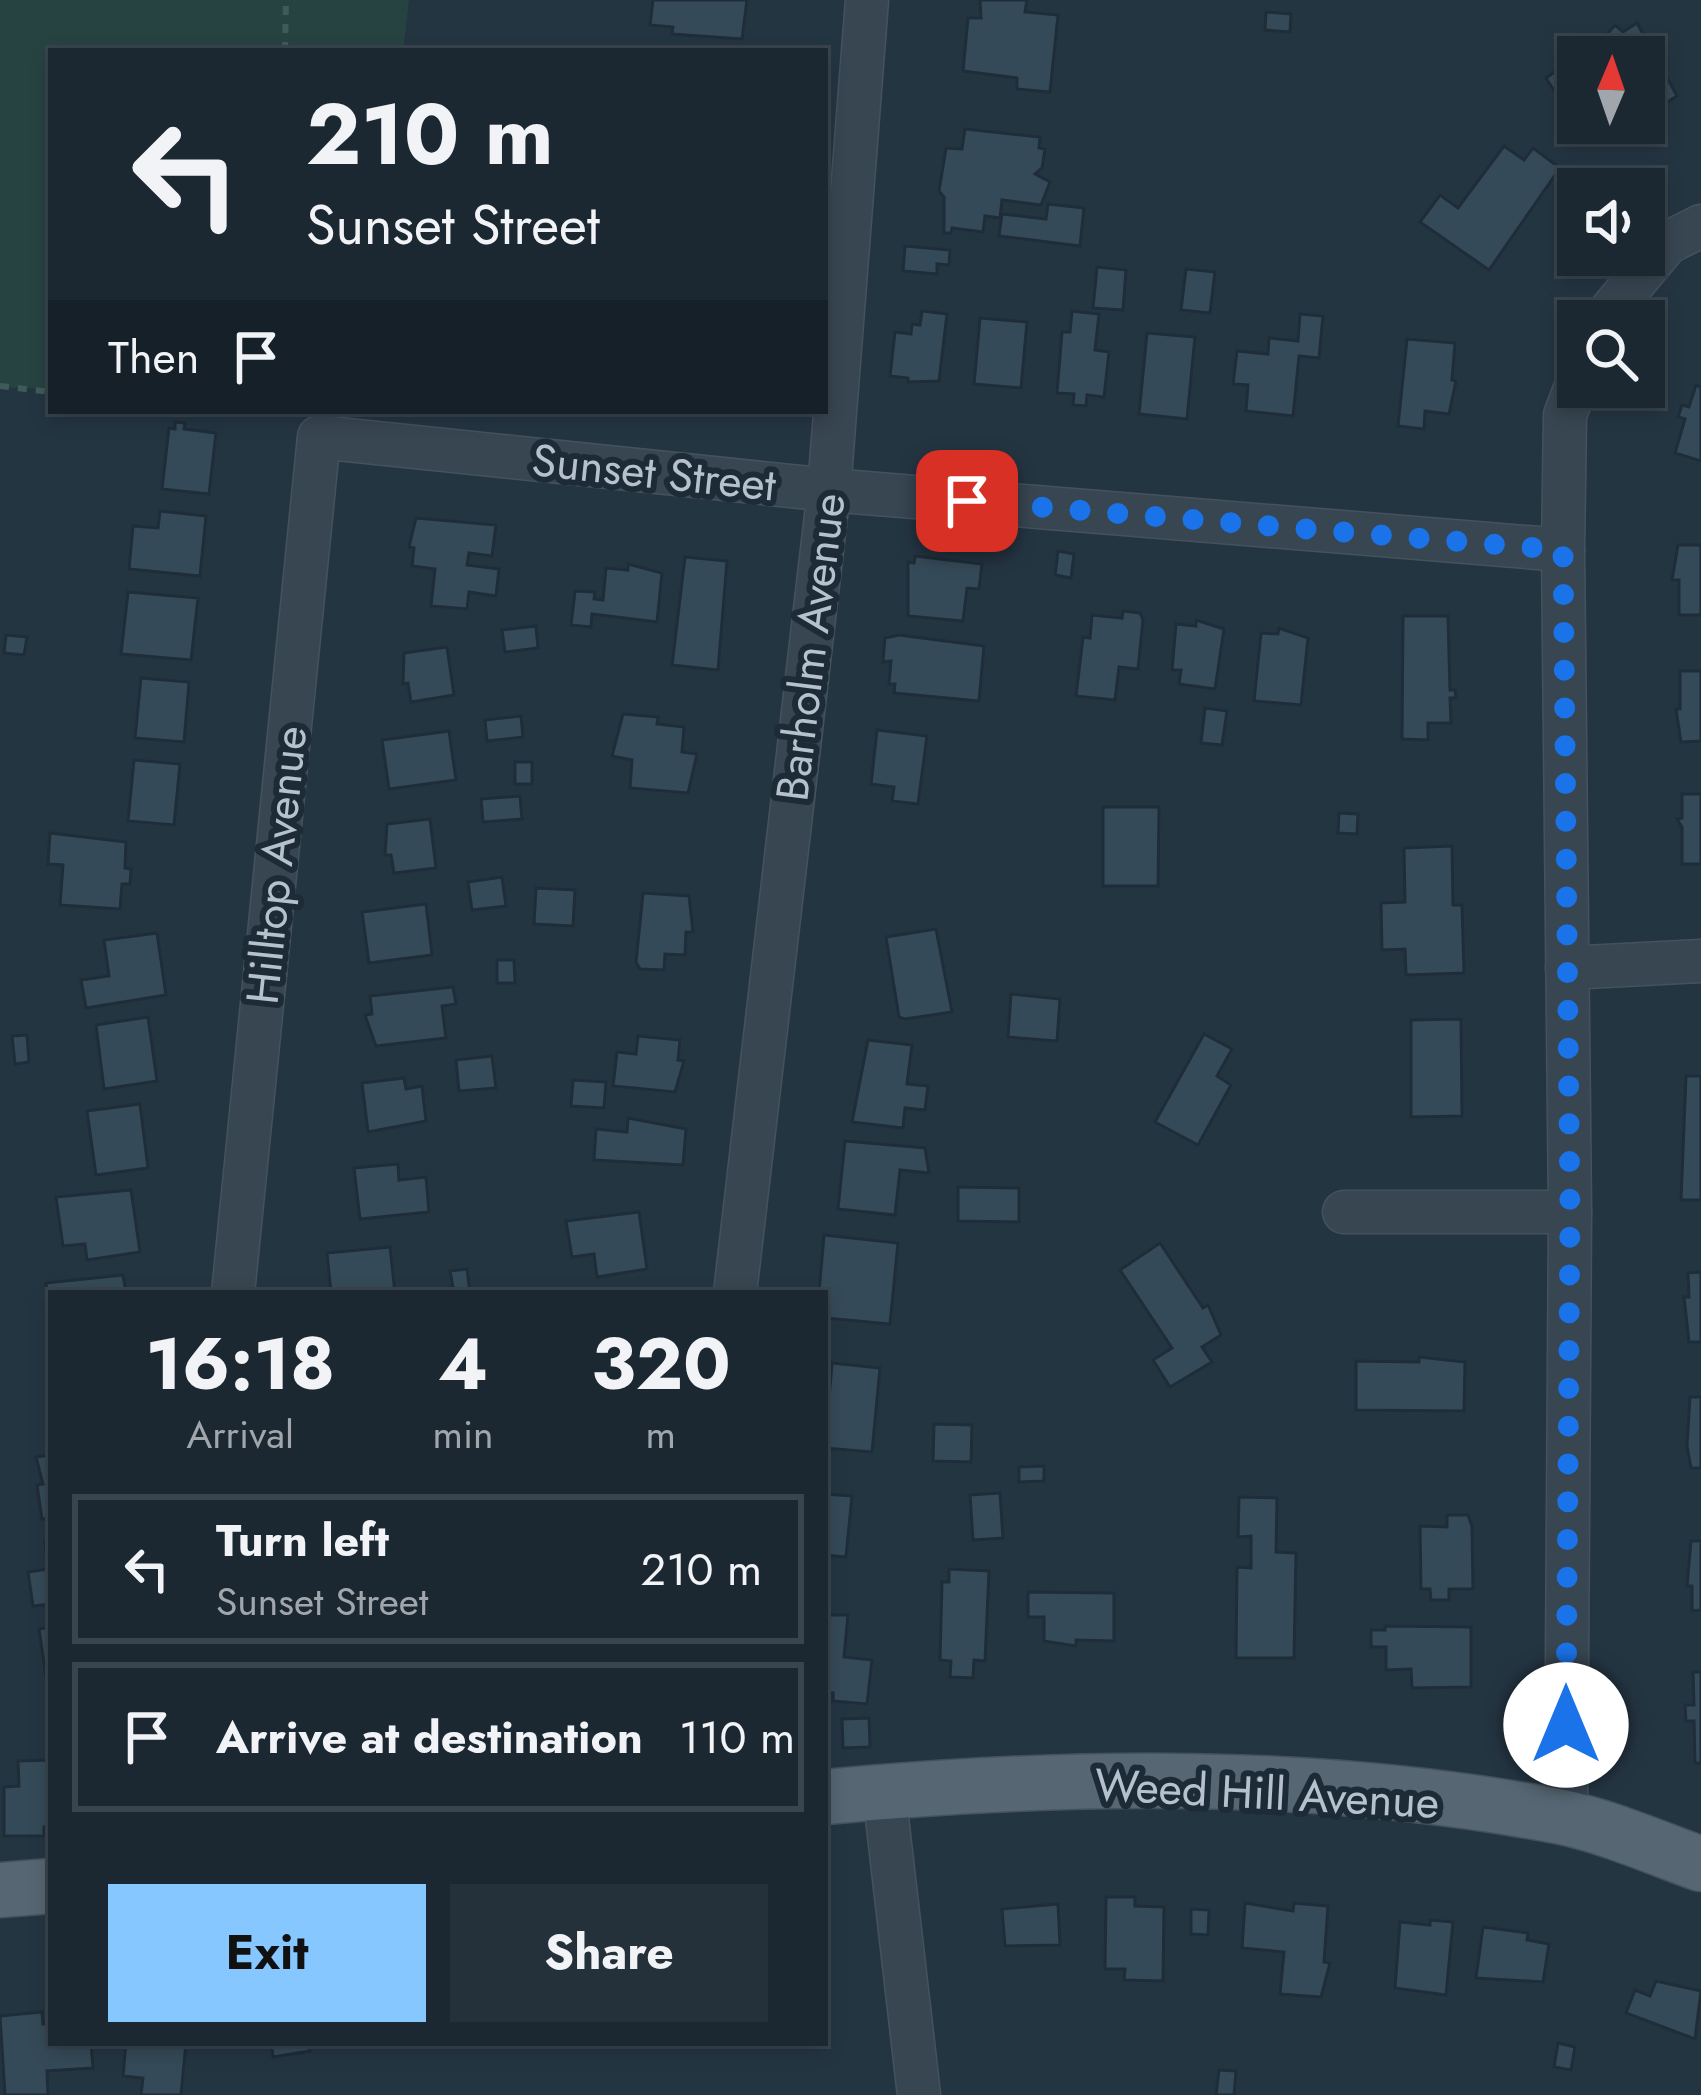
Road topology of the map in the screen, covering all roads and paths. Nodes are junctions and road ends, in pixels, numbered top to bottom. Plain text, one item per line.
1 (286, 0) edge
2 (867, 0) edge
3 (285, 48) edge
4 (1701, 226) edge
5 (1619, 300) edge
6 (0, 386) edge
7 (48, 392) edge
8 (1568, 408) edge
9 (319, 437) joint
10 (829, 490) junction
11 (1563, 550) junction
12 (1701, 961) edge
13 (1568, 968) junction
14 (1344, 1212) dead end
15 (1570, 1212) junction
16 (233, 1290) edge
17 (735, 1290) edge
18 (884, 1792) junction
19 (828, 1797) edge
20 (1565, 1818) junction
21 (1701, 1864) edge
22 (48, 1886) edge
23 (0, 1890) edge
24 (919, 2095) edge

1 - 3 path
2 - 10 street, Barholm Avenue
4 - 5 street
6 - 7 path
8 - 11 street
9 - 10 street, Sunset Street
9 - 16 street, Hilltop Avenue
10 - 11 street, Sunset Street
10 - 17 street, Barholm Avenue
11 - 13 street
12 - 13 street
13 - 15 street
14 - 15 street
15 - 20 street
18 - 19 main road, Weed Hill Avenue
18 - 20 main road, Weed Hill Avenue
18 - 24 street
20 - 21 main road, Weed Hill Avenue
22 - 23 main road

